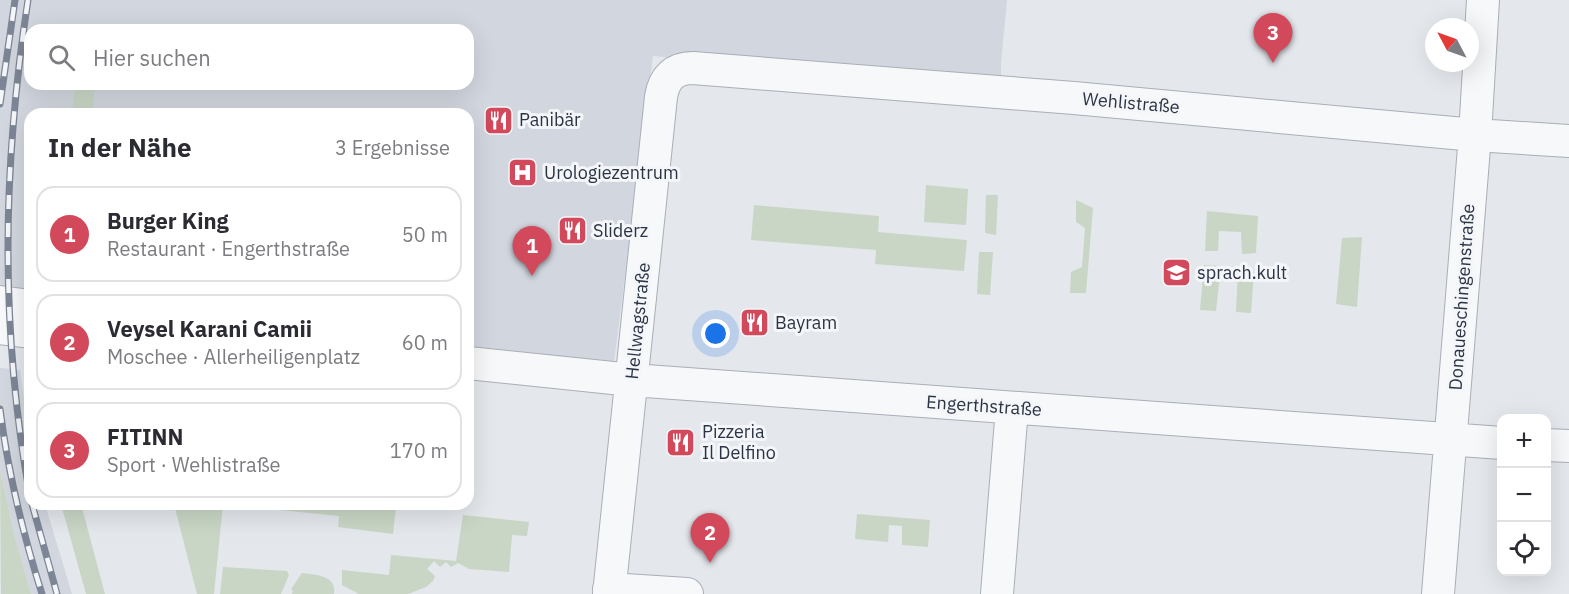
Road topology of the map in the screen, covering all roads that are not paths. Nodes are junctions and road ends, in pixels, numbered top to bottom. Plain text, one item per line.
1 (1483, 0) edge
2 (693, 68) joint
3 (1475, 135) junction
4 (1569, 141) edge
5 (0, 302) edge
6 (24, 305) edge
7 (0, 328) edge
8 (24, 331) edge
9 (474, 364) edge
10 (632, 380) junction
11 (1012, 408) junction
12 (1452, 440) junction
13 (1497, 443) edge
14 (1551, 445) edge
15 (1569, 446) edge
16 (609, 591) edge
17 (687, 594) edge
18 (997, 594) edge
19 (1438, 594) edge

1 - 3 street, Donaueschingenstraße
2 - 3 street, Wehlistraße
2 - 10 street, Hellwagstraße
3 - 4 street, Wehlistraße
3 - 12 street, Donaueschingenstraße
5 - 6 street
7 - 8 street
9 - 10 street, Engerthstraße
10 - 11 street, Engerthstraße
10 - 16 street, Hellwagstraße
11 - 12 street, Engerthstraße
11 - 18 street
12 - 13 street, Engerthstraße
12 - 19 street, Donaueschingenstraße
14 - 15 street
16 - 17 street

